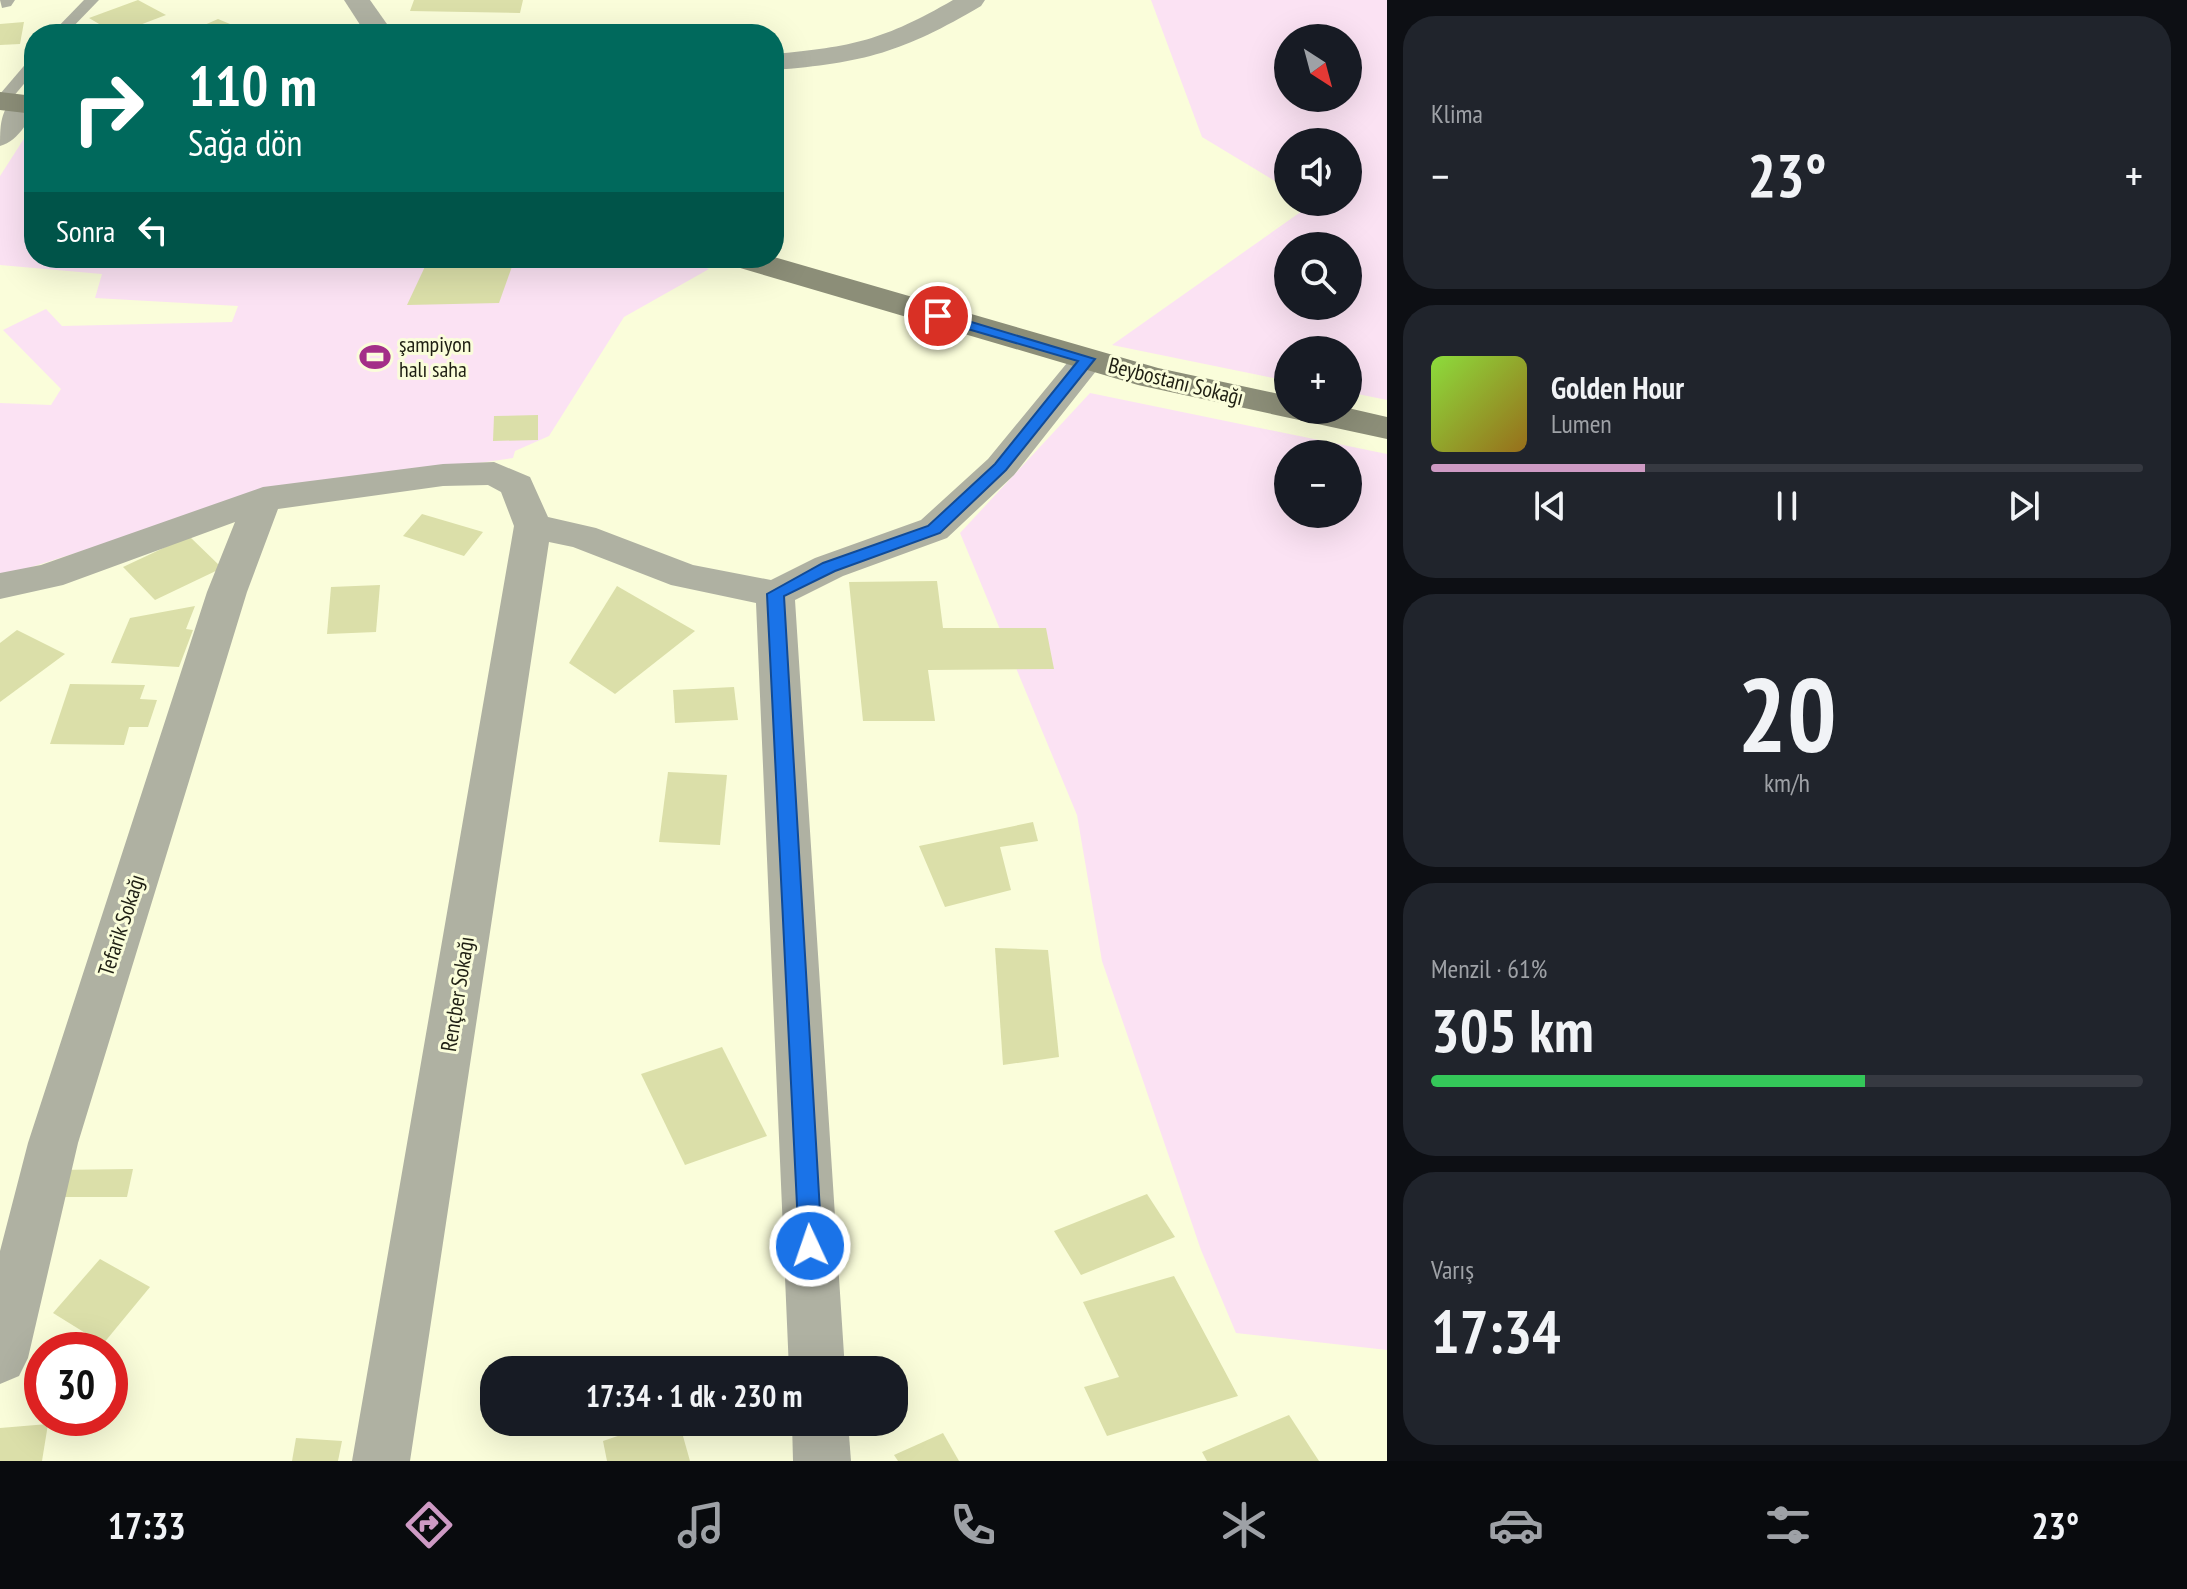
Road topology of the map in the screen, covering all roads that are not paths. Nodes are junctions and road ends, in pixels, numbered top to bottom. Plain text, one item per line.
1 (92, 0) edge
2 (357, 0) edge
3 (972, 0) edge
4 (68, 24) edge
5 (373, 24) edge
6 (784, 61) edge
7 (24, 84) edge
8 (15, 103) edge
9 (0, 137) edge
10 (776, 268) edge
11 (1088, 359) junction
12 (1274, 404) edge
13 (1362, 423) edge
14 (1387, 428) edge
15 (263, 499) junction
16 (533, 526) junction
17 (0, 586) edge
18 (775, 594) junction
19 (816, 1356) edge
20 (0, 1358) edge
21 (821, 1436) edge
22 (381, 1461) edge
23 (822, 1461) edge

1 - 4 lane
2 - 5 street
3 - 6 street
7 - 8 lane
8 - 9 street
10 - 11 street, Beybostanı Sokağı
11 - 12 street, Beybostanı Sokağı
11 - 18 street
13 - 14 street
15 - 16 street
15 - 17 street
15 - 20 street, Tefarik Sokağı
16 - 18 street
16 - 22 street, Rençber Sokağı
18 - 19 street
21 - 23 street

